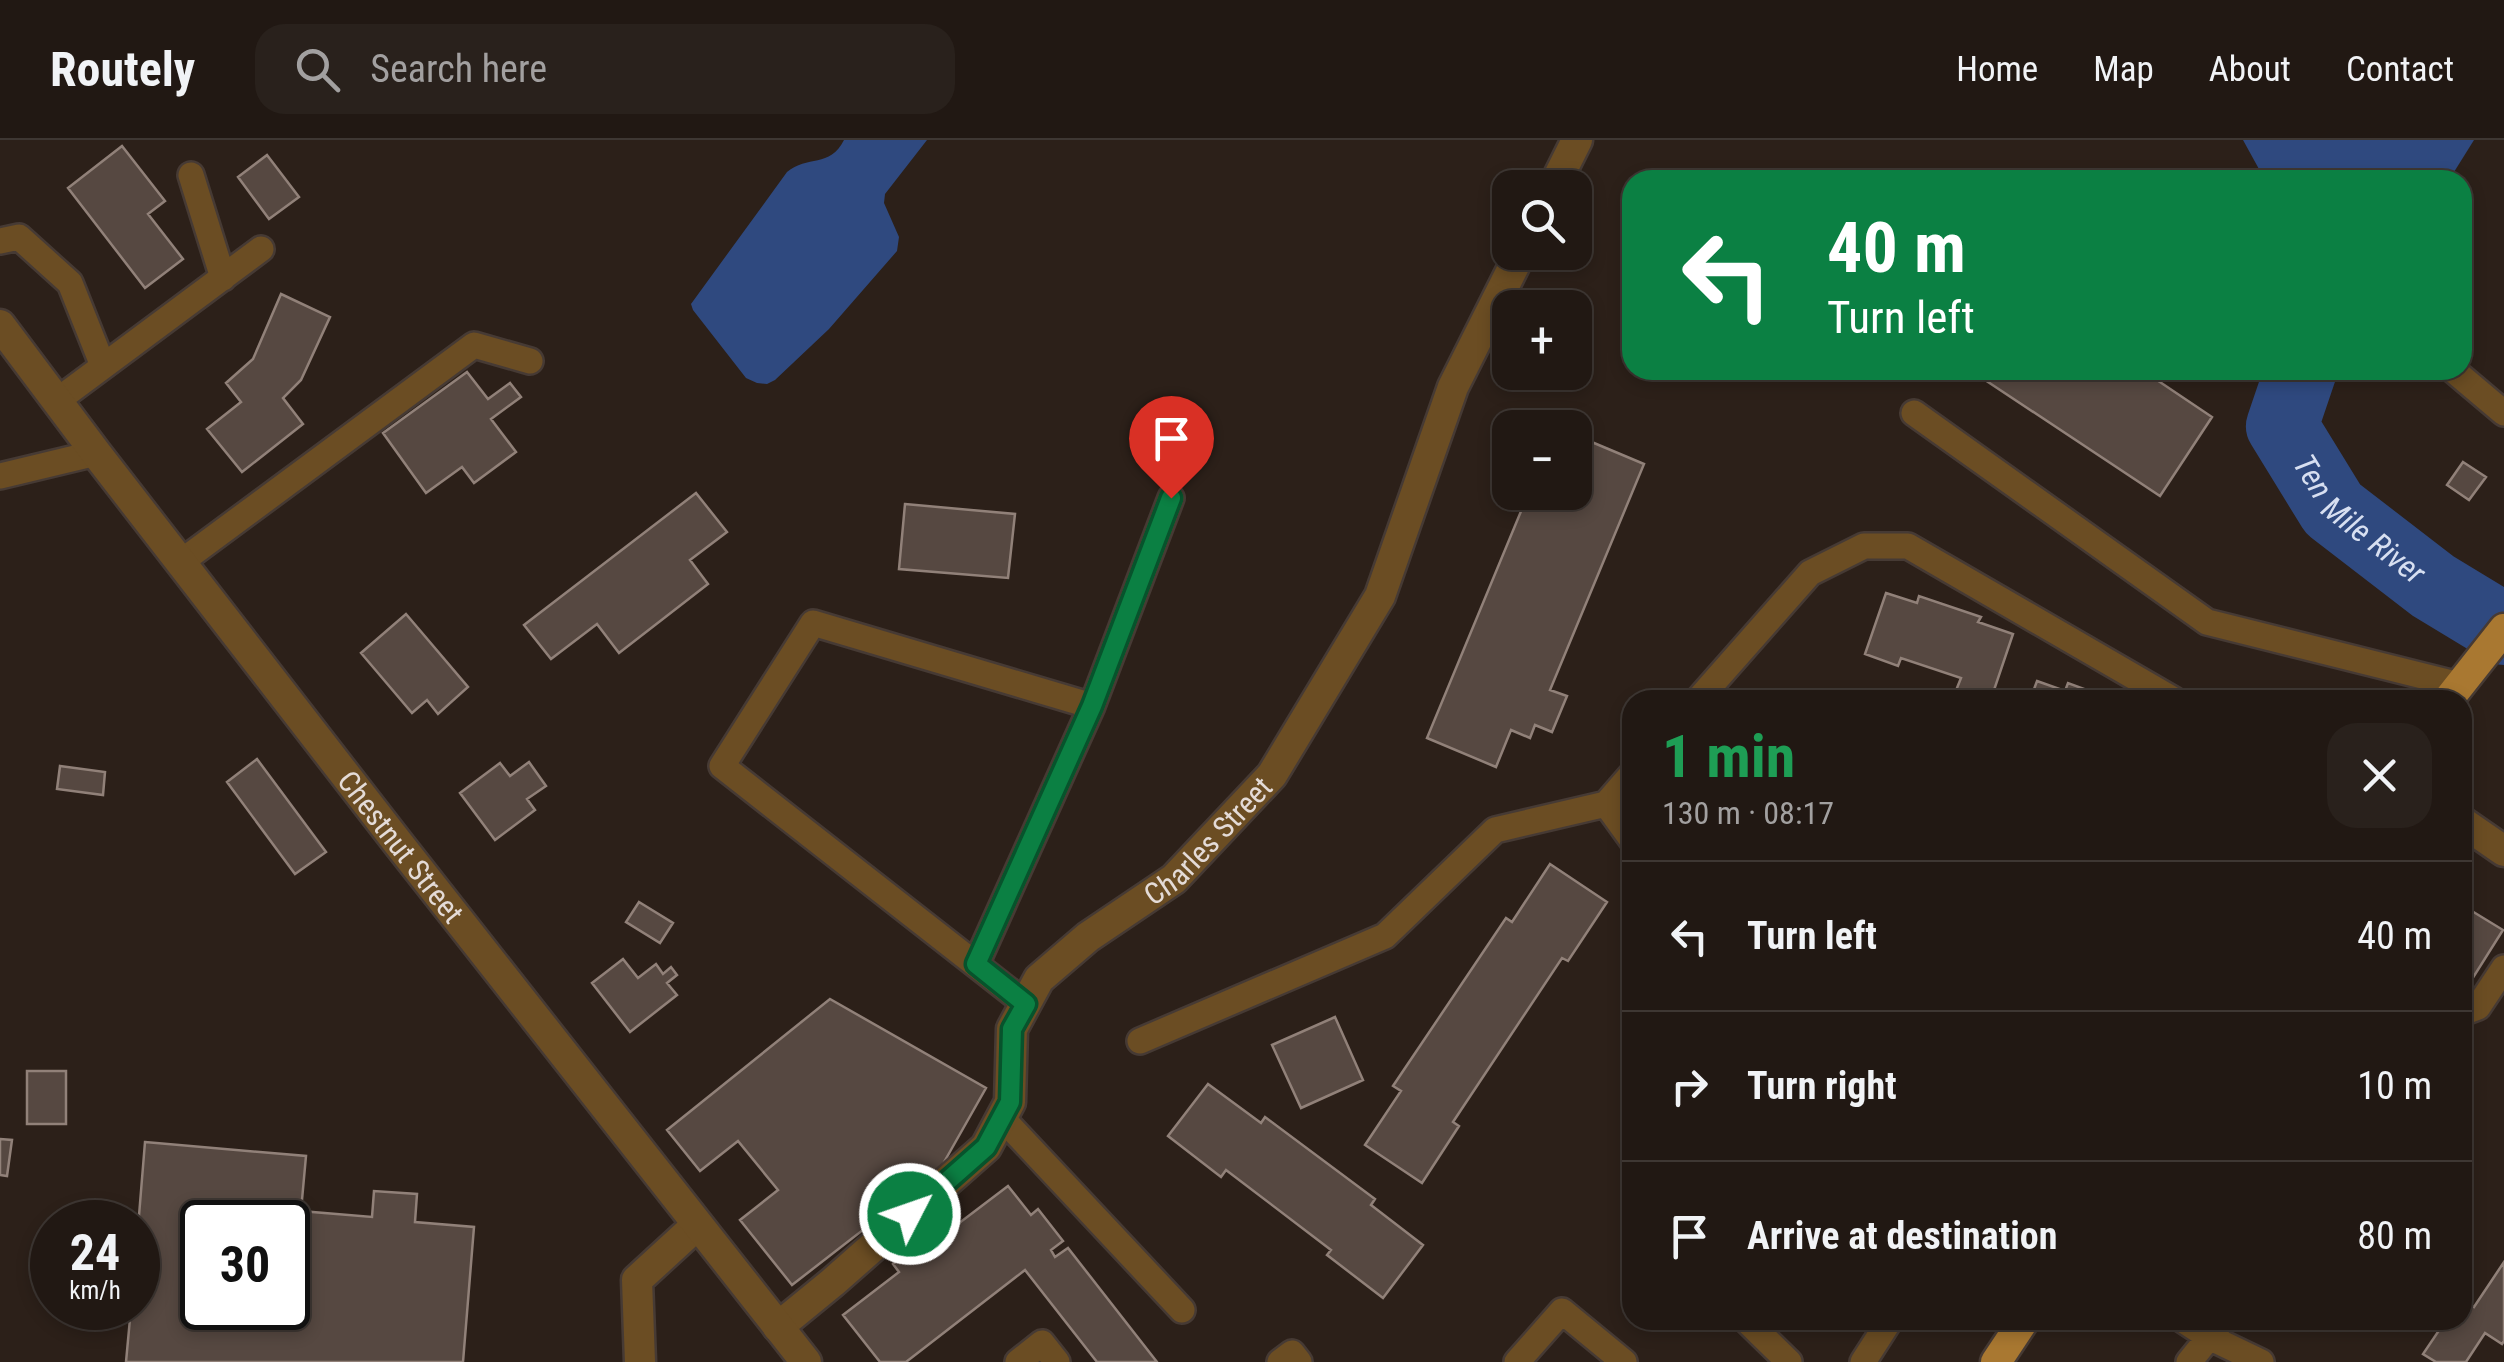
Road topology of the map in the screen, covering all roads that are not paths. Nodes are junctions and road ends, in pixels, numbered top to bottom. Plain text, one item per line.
1 (1577, 140) edge
2 (1562, 170) edge
3 (191, 175) dead end
4 (0, 241) edge
5 (262, 249) dead end
6 (1512, 270) edge
7 (223, 278) junction
8 (0, 325) edge
9 (530, 361) dead end
10 (104, 366) junction
11 (2465, 380) edge
12 (58, 400) junction
13 (1914, 413) dead end
14 (2504, 413) edge
15 (96, 453) junction
16 (0, 476) edge
17 (1171, 498) dead end
18 (181, 562) junction
19 (2504, 629) edge
20 (2459, 685) edge
21 (1707, 690) edge
22 (2157, 690) edge
23 (1092, 706) junction
24 (1622, 786) edge
25 (1606, 804) junction
26 (1622, 826) edge
27 (2472, 829) edge
28 (2504, 851) edge
29 (976, 964) junction
30 (2504, 968) edge
31 (1026, 1004) junction
32 (2472, 1009) edge
33 (1140, 1041) dead end
34 (1002, 1118) junction
35 (696, 1225) junction
36 (1182, 1310) dead end
37 (778, 1327) junction
38 (1756, 1330) edge
39 (1883, 1330) edge
40 (2017, 1330) edge
41 (2215, 1330) edge
42 (2217, 1330) edge
43 (640, 1362) edge
44 (806, 1362) edge
45 (1018, 1362) edge
46 (1057, 1362) edge
47 (1280, 1362) edge
48 (1299, 1362) edge
49 (1516, 1362) edge
50 (1624, 1362) edge
51 (1789, 1362) edge
52 (1862, 1362) edge
53 (1996, 1362) edge
54 (2188, 1362) edge
55 (2261, 1362) edge

1 - 2 street
3 - 7 lane
4 - 10 lane
5 - 7 lane
6 - 31 street, Charles Street
7 - 10 lane
8 - 12 street, Chestnut Street
9 - 18 lane
10 - 12 lane
11 - 14 lane
12 - 15 street, Chestnut Street
13 - 20 lane
15 - 16 lane
15 - 18 street, Chestnut Street
17 - 23 lane
18 - 35 street, Chestnut Street
19 - 20 main road
21 - 22 lane
23 - 29 lane
23 - 29 lane
24 - 25 lane
25 - 26 lane
25 - 33 lane
27 - 28 street
29 - 31 lane
30 - 32 lane
31 - 34 street, Charles Street
34 - 36 lane
34 - 37 street, Charles Street
35 - 37 street, Chestnut Street
35 - 43 street
37 - 44 street, Chestnut Street
38 - 51 lane
39 - 52 lane
40 - 53 main road
41 - 54 lane
42 - 55 lane
45 - 46 lane
47 - 48 lane
49 - 50 lane

